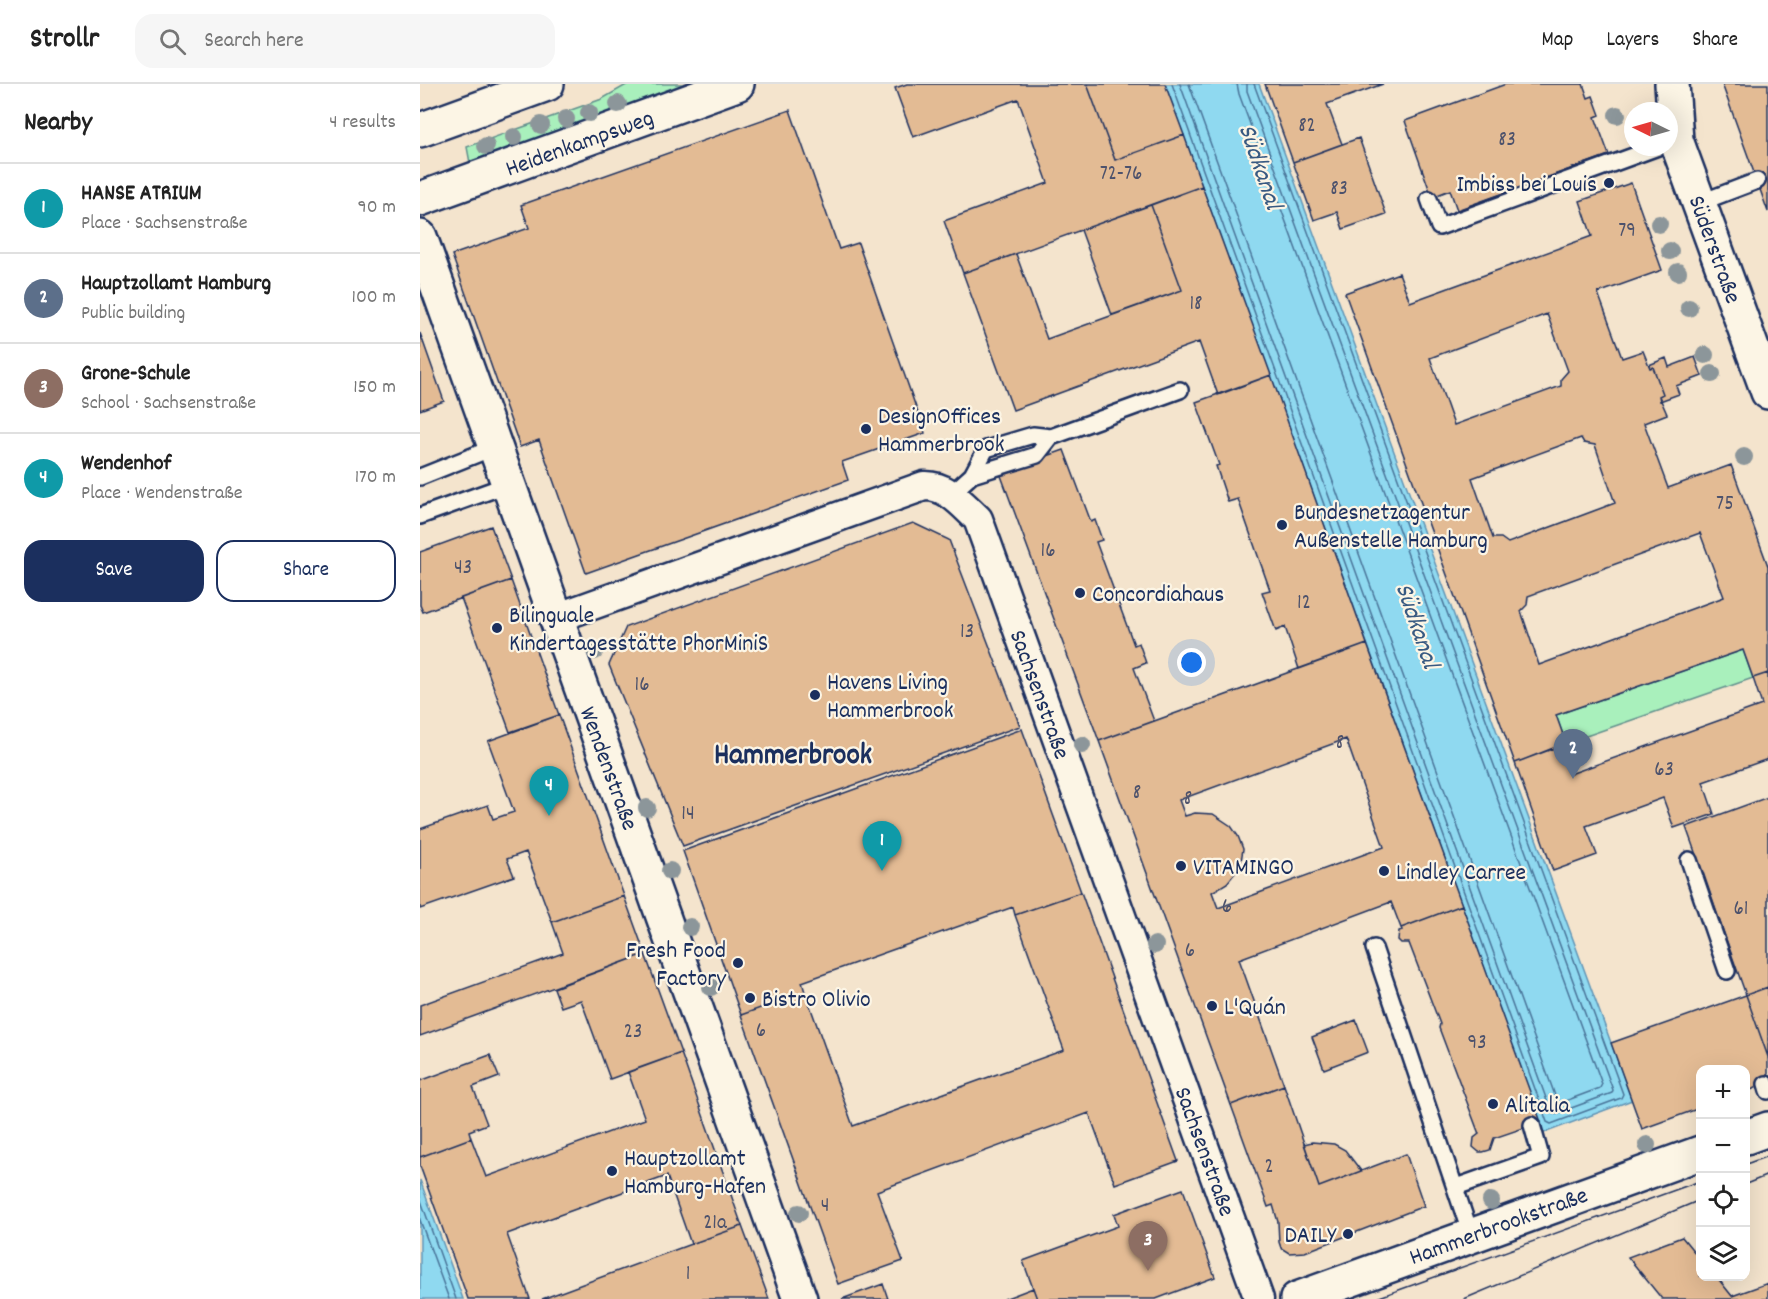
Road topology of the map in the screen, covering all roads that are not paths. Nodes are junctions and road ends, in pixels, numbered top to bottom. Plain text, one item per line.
1 (547, 84) edge
2 (738, 84) edge
3 (1648, 84) edge
4 (1672, 84) edge
5 (1657, 102) edge
6 (1671, 102) edge
7 (420, 130) edge
8 (1624, 156) edge
9 (1676, 156) edge
10 (1757, 181) dead end
11 (1429, 199) dead end
12 (420, 200) edge
13 (1699, 202) junction
14 (420, 237) edge
15 (1759, 340) edge
16 (1180, 390) dead end
17 (1768, 392) edge
18 (495, 447) junction
19 (420, 477) edge
20 (509, 484) junction
21 (951, 494) junction
22 (420, 516) edge
23 (556, 618) junction
24 (1689, 860) dead end
25 (1374, 948) dead end
26 (1727, 970) dead end
27 (1532, 1125) dead end
28 (1768, 1129) edge
29 (1750, 1136) edge
30 (1696, 1155) edge
31 (1456, 1187) junction
32 (1472, 1235) junction
33 (800, 1299) edge
34 (1260, 1299) edge
35 (1297, 1299) edge

1 - 7 street
2 - 12 street, Heidenkampsweg
3 - 5 street
4 - 6 street, Süderstraße
8 - 11 lane
9 - 13 street, Süderstraße
10 - 13 lane
13 - 15 street, Süderstraße
14 - 18 street, Wendenstraße
15 - 17 street, Süderstraße
16 - 21 lane
18 - 19 lane
18 - 20 street, Wendenstraße
20 - 22 lane
20 - 23 street, Wendenstraße
21 - 23 street, Sachsenstraße
21 - 34 street, Sachsenstraße
23 - 33 street, Wendenstraße
24 - 26 lane
25 - 31 lane
27 - 31 lane
28 - 29 street
30 - 32 street, Hammerbrookstraße
31 - 32 lane
32 - 35 street, Hammerbrookstraße

